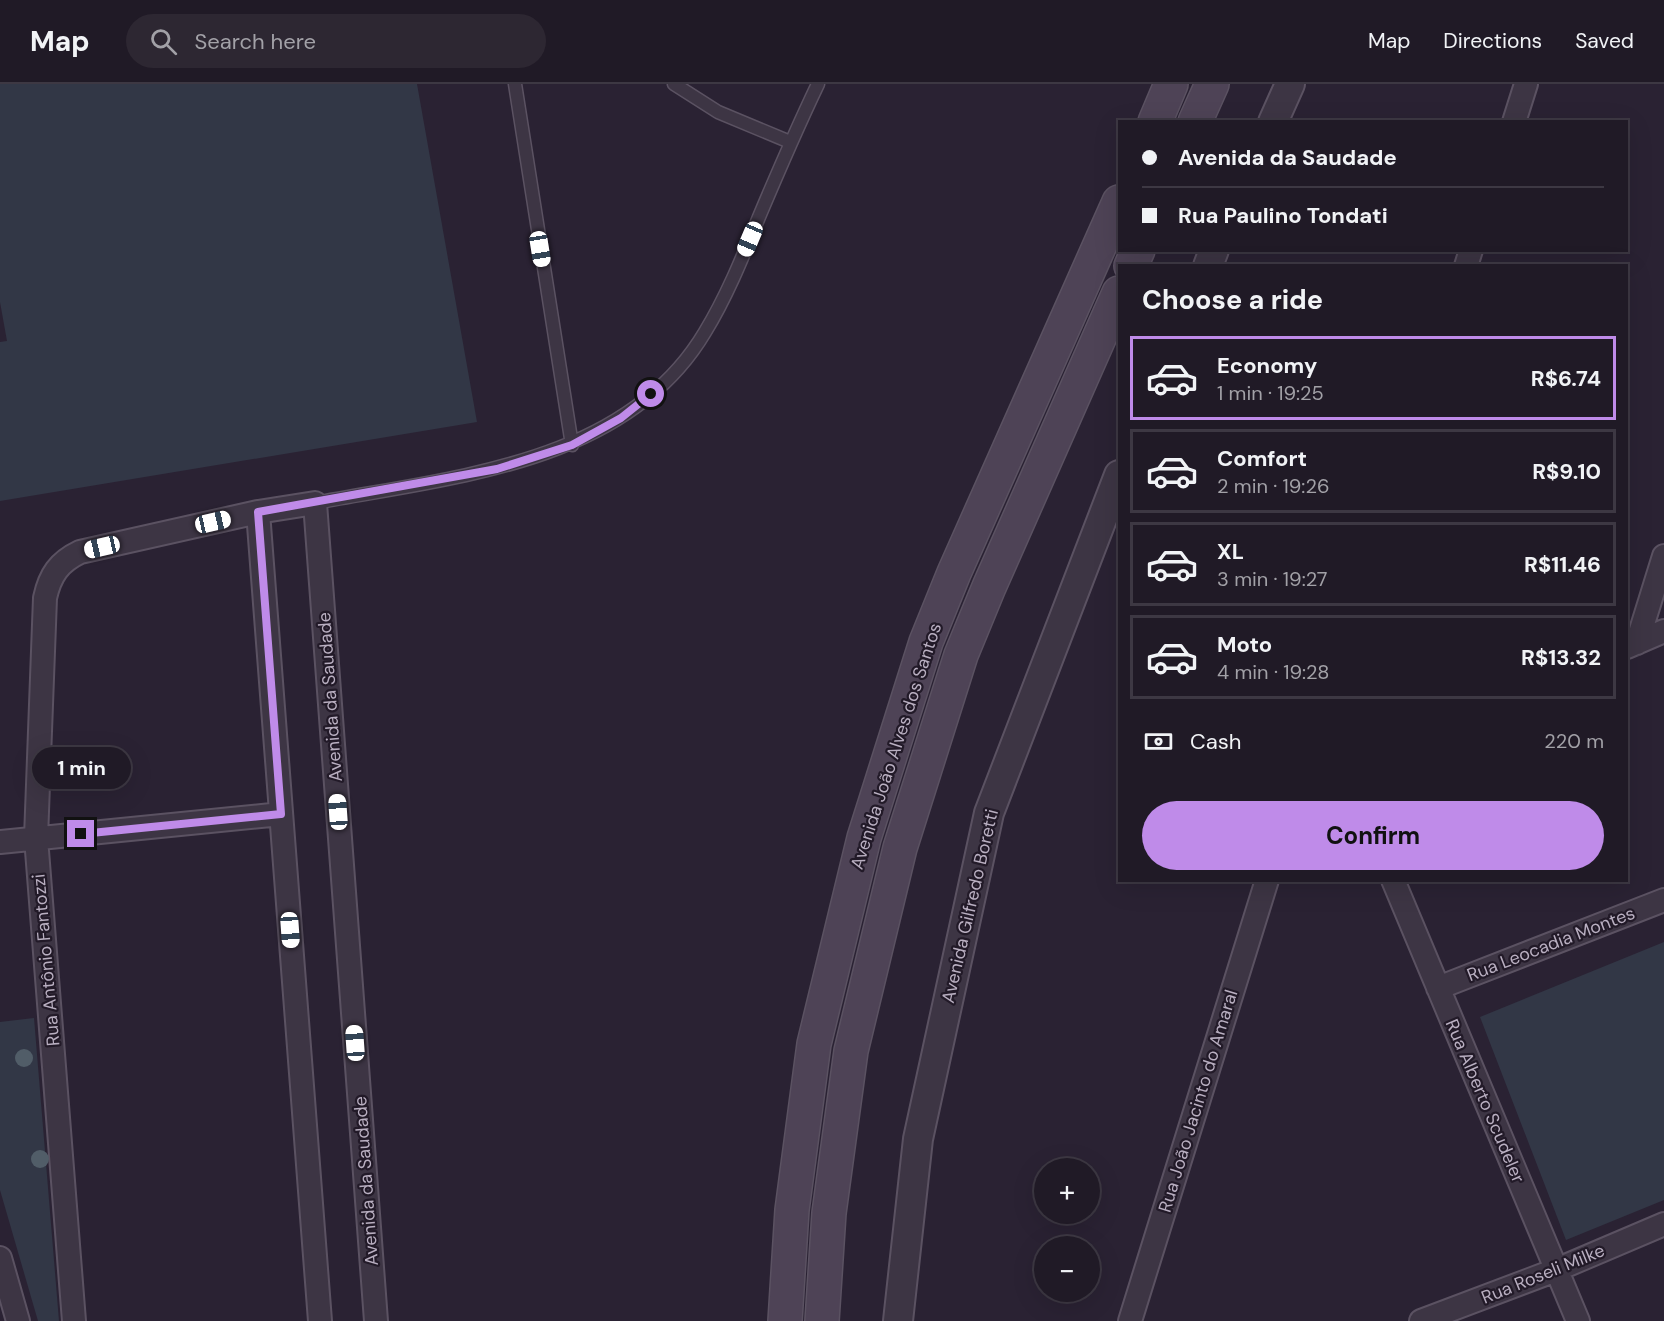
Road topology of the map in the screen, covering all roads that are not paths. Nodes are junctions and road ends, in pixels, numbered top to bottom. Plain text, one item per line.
1 (515, 84) edge
2 (674, 84) edge
3 (818, 84) edge
4 (1171, 84) edge
5 (1212, 84) edge
6 (1290, 84) edge
7 (1527, 84) edge
8 (1156, 120) edge
9 (1196, 120) edge
10 (1274, 120) edge
11 (1515, 120) edge
12 (790, 142) junction
13 (1118, 204) edge
14 (1118, 295) edge
15 (572, 445) junction
16 (1118, 478) edge
17 (315, 503) junction
18 (258, 512) junction
19 (1664, 556) edge
20 (1664, 631) edge
21 (1631, 645) edge
22 (281, 814) junction
23 (36, 838) junction
24 (0, 842) edge
25 (1266, 882) edge
26 (1394, 882) edge
27 (1664, 900) edge
28 (1438, 988) junction
29 (1664, 1224) edge
30 (0, 1258) edge
31 (1556, 1270) junction
32 (18, 1321) edge
33 (74, 1321) edge
34 (320, 1321) edge
35 (376, 1321) edge
36 (785, 1321) edge
37 (822, 1321) edge
38 (898, 1321) edge
39 (1130, 1321) edge
40 (1421, 1321) edge
41 (1578, 1321) edge

1 - 15 lane
2 - 12 lane
3 - 12 lane
4 - 8 main road
5 - 9 main road
6 - 10 street
7 - 11 street
12 - 15 lane
13 - 36 main road, Avenida João Alves dos Santos
14 - 37 main road, Avenida João Alves dos Santos
15 - 17 lane
16 - 38 street, Avenida Gilfredo Boretti
17 - 18 street
17 - 35 street, Avenida da Saudade
18 - 22 street
18 - 23 street, Rua Antônio Fantozzi
19 - 21 street
20 - 21 street
22 - 23 street
22 - 34 street
23 - 24 street
23 - 33 street, Rua Antônio Fantozzi
25 - 39 street, Rua João Jacinto do Amaral
26 - 28 street, Rua Alberto Scudeler
27 - 28 street, Rua Leocadia Montes
28 - 31 street, Rua Alberto Scudeler
29 - 31 street, Rua Roseli Milke
30 - 32 street
31 - 40 street, Rua Roseli Milke
31 - 41 street, Rua Alberto Scudeler

